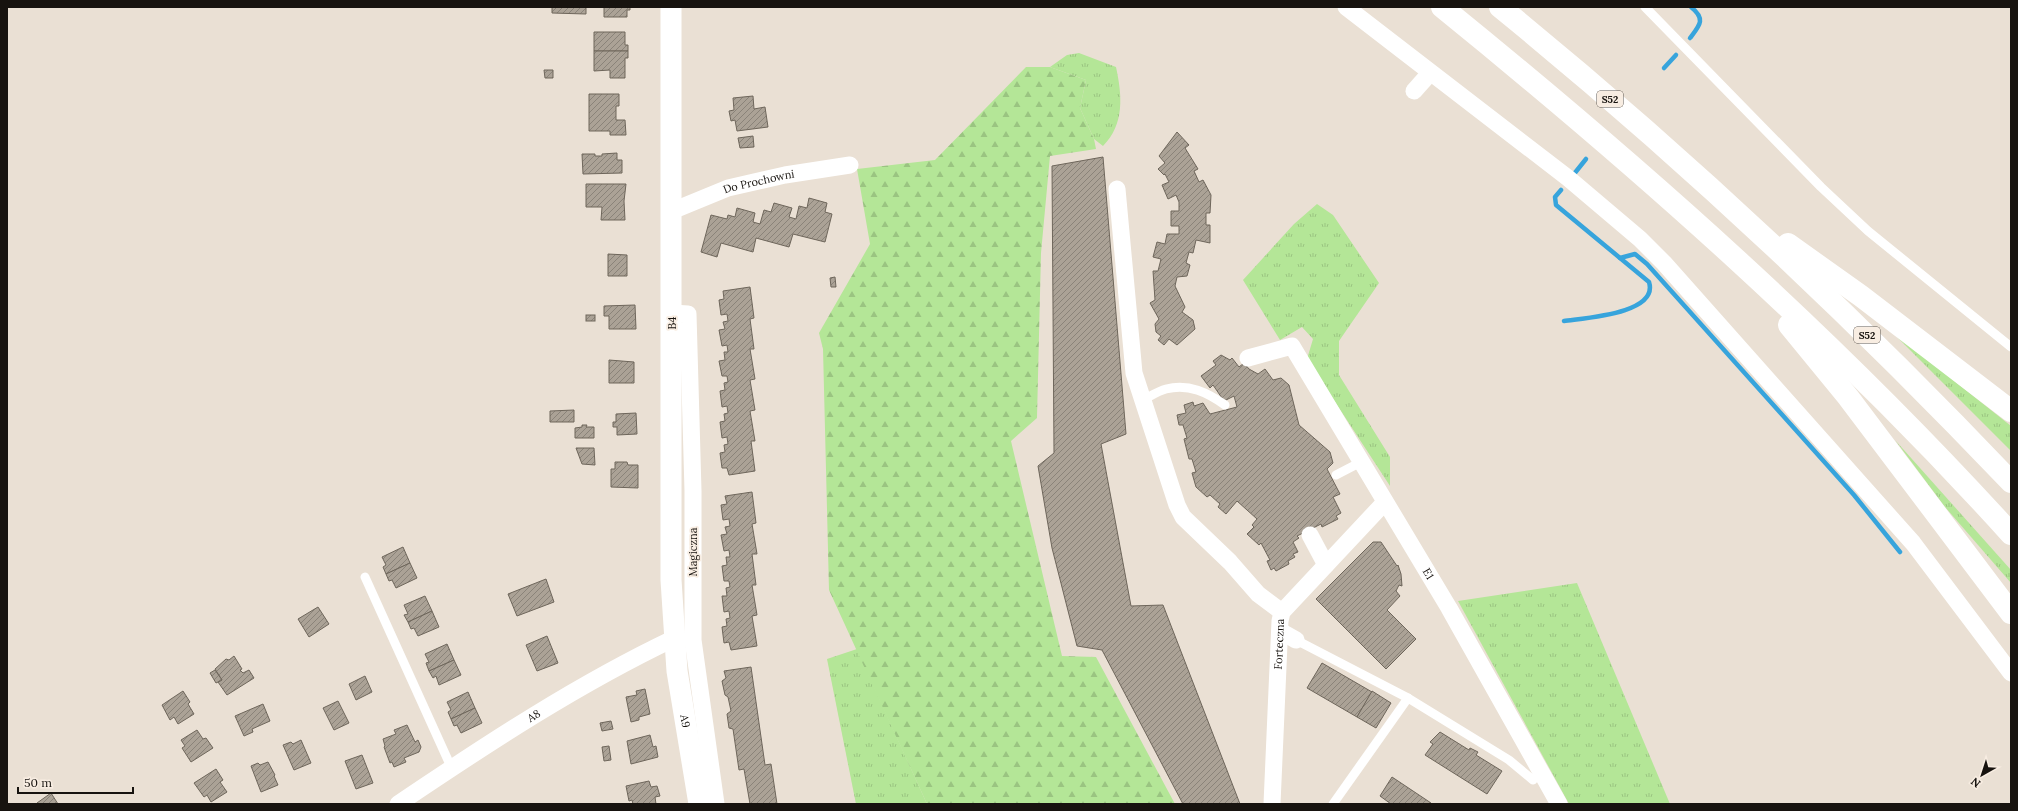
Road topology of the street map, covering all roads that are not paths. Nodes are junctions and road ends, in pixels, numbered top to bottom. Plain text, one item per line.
1 (671, 7) edge
2 (1346, 7) edge
3 (1442, 7) edge
4 (1500, 7) edge
5 (1645, 7) edge
6 (1430, 73) junction
7 (1414, 91) dead end
8 (850, 164) dead end
9 (1117, 189) dead end
10 (1719, 194) junction
11 (672, 211) junction
12 (1730, 253) junction
13 (672, 313) junction
14 (2011, 347) edge
15 (1248, 358) dead end
16 (1143, 400) junction
17 (1225, 404) dead end
18 (2011, 411) edge
19 (1361, 462) junction
20 (1336, 475) dead end
21 (2011, 482) edge
22 (1385, 502) junction
23 (2011, 534) edge
24 (1310, 535) dead end
25 (1326, 565) junction
26 (365, 577) dead end
27 (1282, 612) junction
28 (2011, 613) edge
29 (1280, 631) junction
30 (675, 638) junction
31 (1296, 640) joint
32 (2011, 673) edge
33 (1408, 698) junction
34 (452, 769) junction
35 (1533, 780) joint
36 (398, 804) edge
37 (699, 804) edge
38 (716, 804) edge
39 (1272, 804) edge
40 (1333, 804) edge
41 (1554, 804) edge
42 (1559, 804) edge

1 - 11 street, B4
2 - 6 street
3 - 12 highway
4 - 10 highway, S52
5 - 14 lane
6 - 7 street
6 - 32 street
8 - 11 street, Do Prochowni
9 - 16 street
10 - 18 highway
10 - 21 highway, S52
11 - 13 street, B4
12 - 23 highway
12 - 28 highway
13 - 30 street, B4
13 - 38 street, Magiczna
15 - 19 street, E1
16 - 17 lane
16 - 27 street
19 - 20 lane
19 - 22 street, E1
22 - 25 street, Forteczna
22 - 42 street, E1
24 - 25 street
25 - 27 street, Forteczna
26 - 34 lane
27 - 29 street, Forteczna
29 - 31 street
29 - 39 street, Forteczna
30 - 34 street, A8
30 - 37 street, A9
31 - 33 lane
33 - 35 lane
33 - 40 lane
34 - 36 street, A8
35 - 41 street

